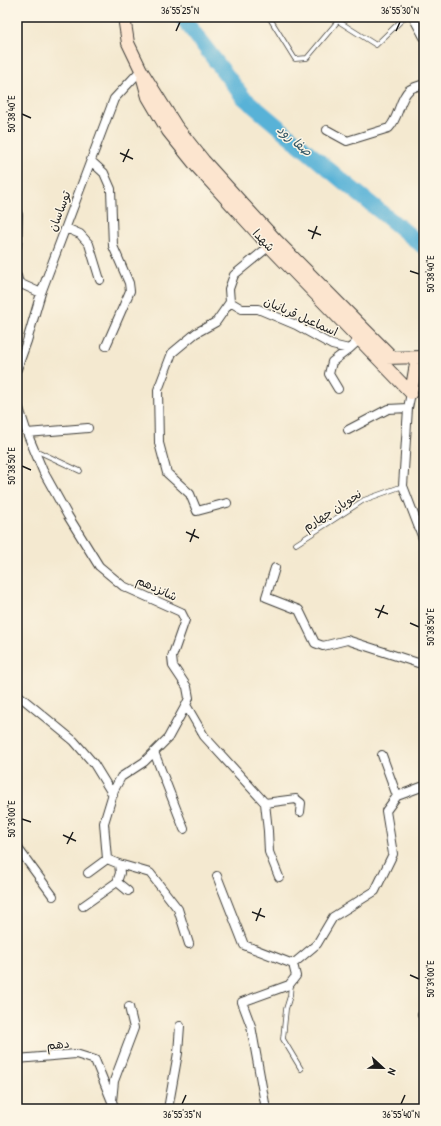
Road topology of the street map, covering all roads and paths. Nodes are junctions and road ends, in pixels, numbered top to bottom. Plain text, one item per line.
1 (124, 17) edge
2 (269, 17) edge
3 (405, 17) edge
4 (412, 17) edge
5 (424, 37) edge
6 (141, 70) junction
7 (424, 84) edge
8 (327, 130) dead end
9 (91, 162) junction
10 (17, 212) edge
11 (66, 228) junction
12 (273, 243) junction
13 (17, 246) edge
14 (17, 276) edge
15 (100, 280) dead end
16 (40, 293) junction
17 (230, 302) junction
18 (360, 340) junction
19 (106, 346) dead end
20 (349, 349) junction
21 (378, 358) junction
22 (393, 358) junction
23 (420, 358) edge
24 (17, 369) edge
25 (338, 389) dead end
26 (411, 393) junction
27 (17, 402) edge
28 (408, 408) junction
29 (88, 428) dead end
30 (348, 430) dead end
31 (27, 433) junction
32 (34, 450) junction
33 (80, 471) dead end
34 (403, 486) junction
35 (228, 503) dead end
36 (424, 542) edge
37 (296, 544) dead end
38 (275, 568) dead end
39 (424, 663) edge
40 (17, 694) edge
41 (186, 705) junction
42 (154, 752) junction
43 (382, 755) dead end
44 (424, 786) edge
45 (113, 795) junction
46 (397, 796) junction
47 (265, 803) junction
48 (300, 812) dead end
49 (184, 829) dead end
50 (17, 847) edge
51 (107, 860) junction
52 (119, 864) junction
53 (88, 873) dead end
54 (217, 876) dead end
55 (279, 877) dead end
56 (117, 882) junction
57 (128, 891) dead end
58 (52, 896) dead end
59 (83, 906) dead end
60 (189, 944) dead end
61 (293, 964) junction
62 (291, 983) junction
63 (129, 1007) dead end
64 (180, 1026) dead end
65 (17, 1060) edge
66 (301, 1069) dead end
67 (113, 1105) edge
68 (168, 1109) edge
69 (266, 1109) edge

1 - 6 main road, شهدا
2 - 3 lane
4 - 5 street
6 - 9 street, توساسان
6 - 12 main road, شهدا
7 - 8 street
9 - 11 street, توساسان
9 - 19 street
10 - 13 street
11 - 15 street
11 - 16 street, توساسان
12 - 17 street
12 - 18 main road, شهدا
12 - 22 main road, شهدا
14 - 16 street
16 - 24 street, توساسان
17 - 20 street, اسماعیل قربانیان
17 - 35 street
18 - 20 street, اسماعیل قربانیان
18 - 21 main road, شهدا
20 - 25 street
21 - 22 main road
21 - 26 main road, شهدا
22 - 23 main road
23 - 26 main road
26 - 28 street
27 - 31 street, شانزدهم
28 - 30 street
28 - 34 street
29 - 31 street
31 - 32 street, شانزدهم
32 - 33 lane
32 - 41 street, شانزدهم
34 - 36 street
34 - 37 lane, نحویان چهارم
38 - 39 street
40 - 45 street
41 - 42 street, شانزدهم
41 - 47 street
42 - 45 street, شانزدهم
42 - 49 street
43 - 46 street
44 - 46 street
45 - 51 street, شانزدهم
46 - 61 street
47 - 48 street
47 - 55 street
50 - 58 street
51 - 52 street
51 - 53 street
52 - 56 street
52 - 60 street
54 - 61 street
56 - 57 street
56 - 59 street
61 - 62 street
62 - 66 lane
62 - 69 street
63 - 67 street
64 - 68 street
65 - 67 street, دهم

